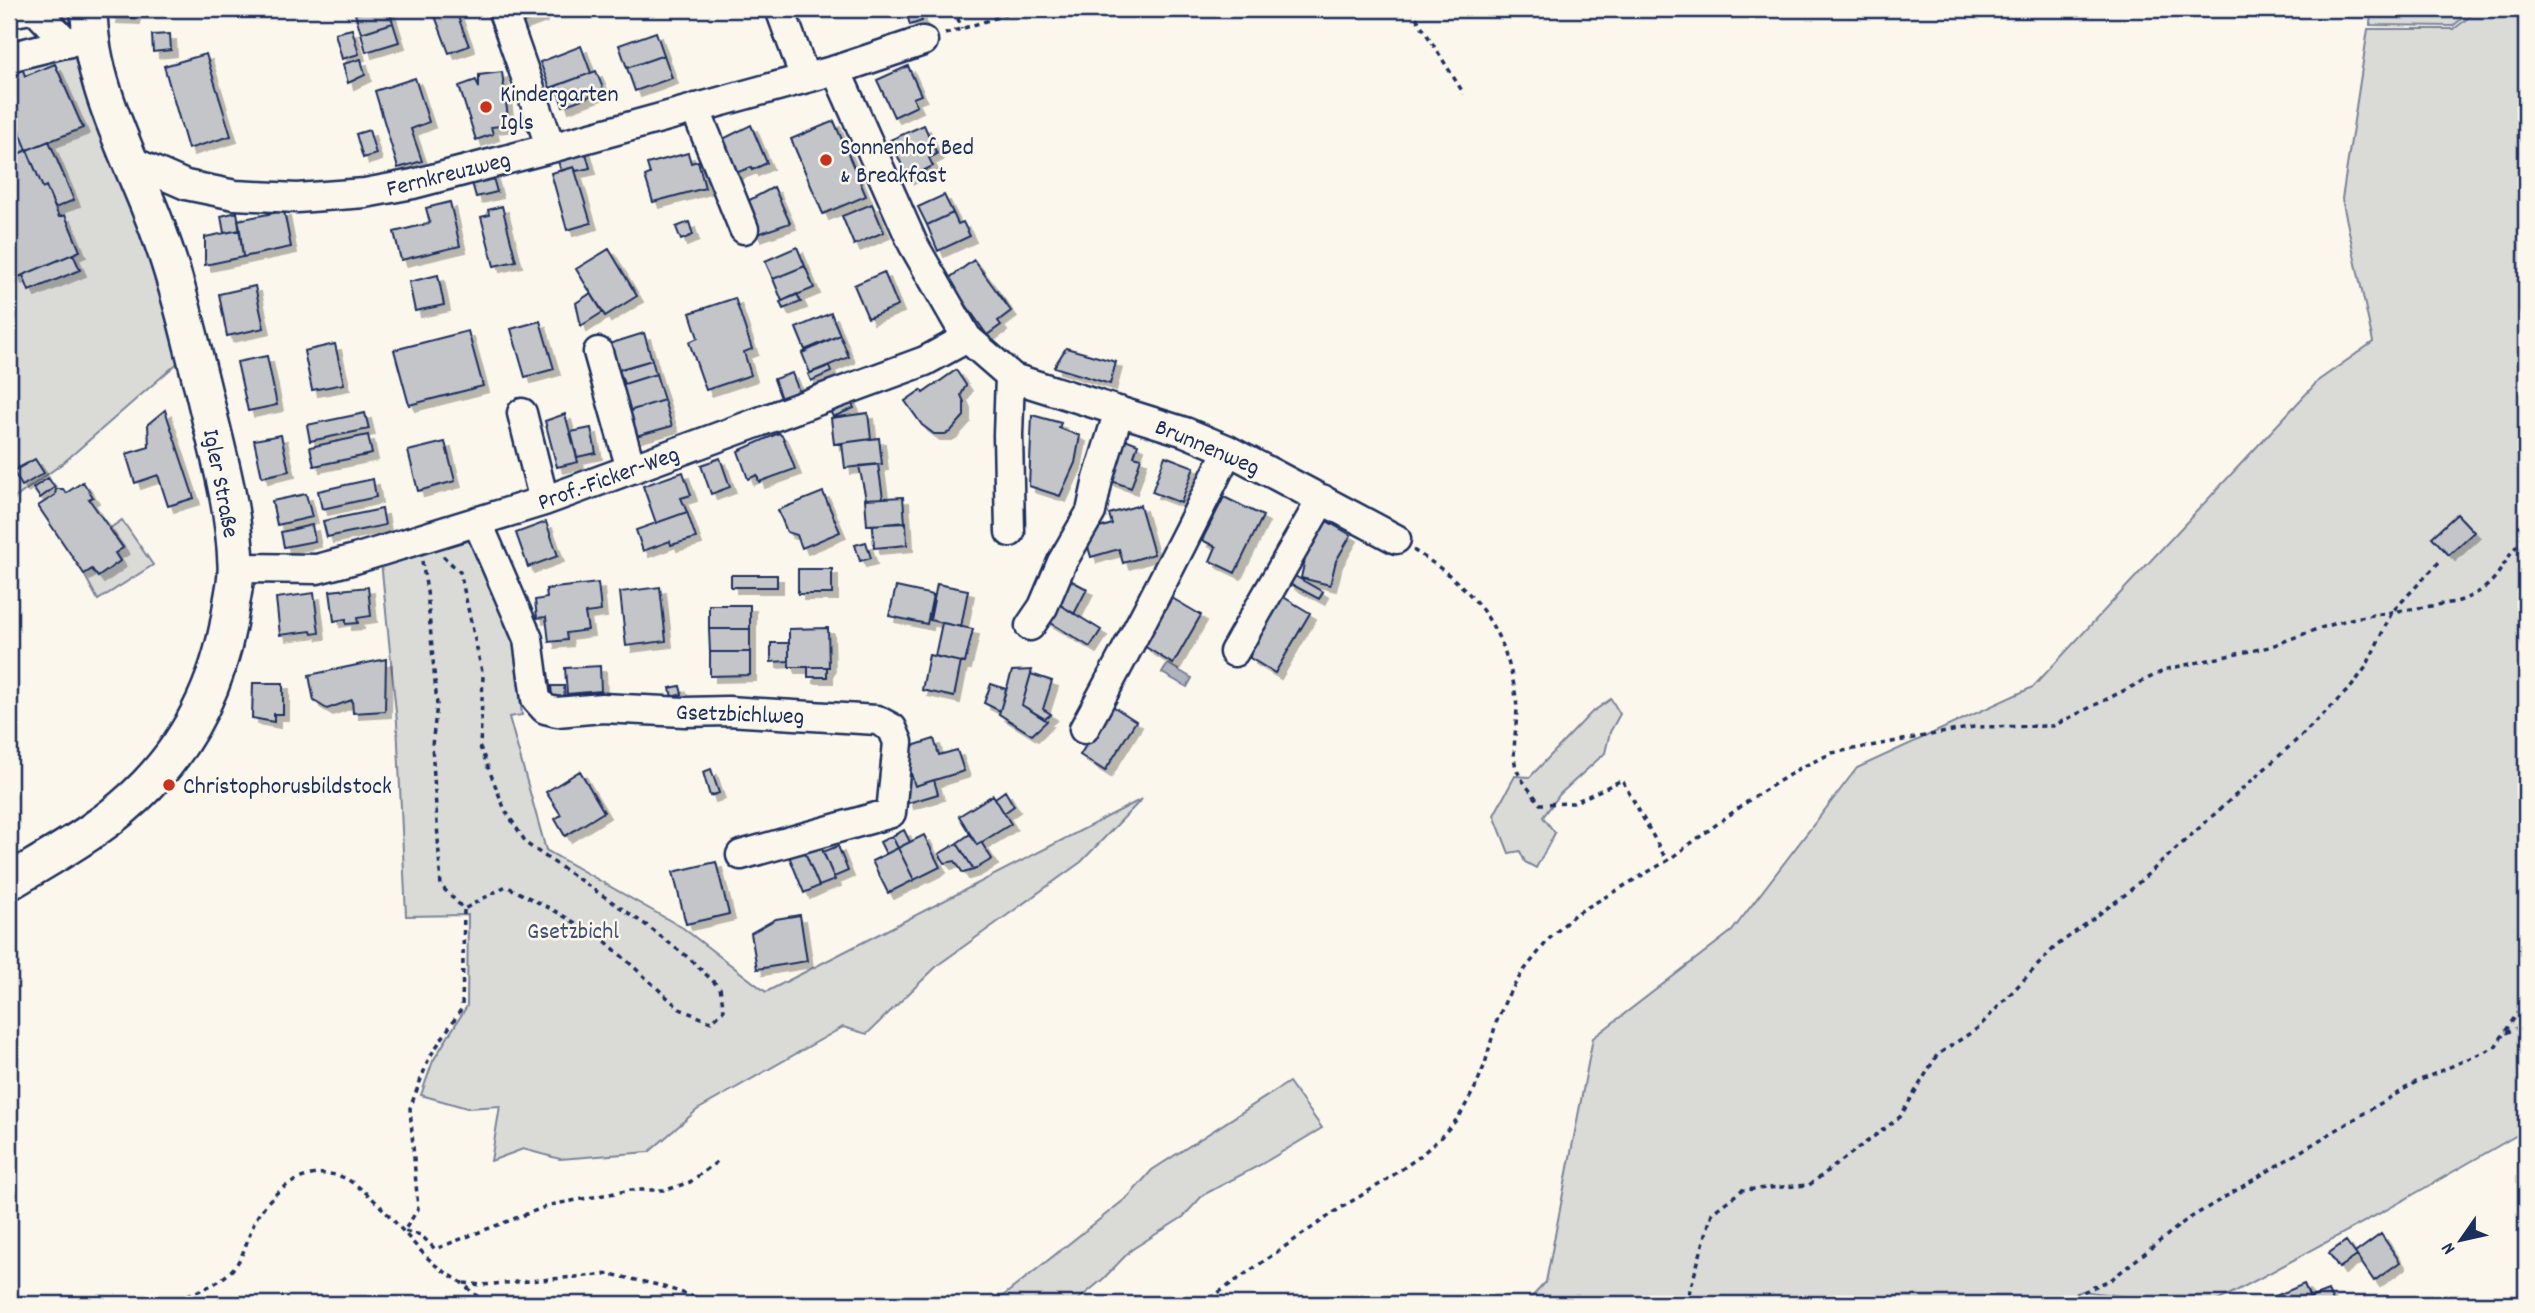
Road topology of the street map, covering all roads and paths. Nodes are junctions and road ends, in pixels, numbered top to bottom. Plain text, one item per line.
1 (33, 9) edge
2 (502, 9) edge
3 (780, 9) edge
4 (954, 9) edge
5 (1024, 9) edge
6 (1411, 9) edge
7 (9, 13) edge
8 (962, 29) junction
9 (82, 30) edge
10 (923, 41) joint
11 (9, 57) edge
12 (836, 70) junction
13 (805, 78) junction
14 (1464, 94) dead end
15 (695, 108) junction
16 (551, 148) junction
17 (131, 161) junction
18 (744, 229) dead end
19 (967, 338) junction
20 (598, 352) dead end
21 (1010, 376) junction
22 (1119, 411) junction
23 (523, 413) dead end
24 (1228, 450) junction
25 (631, 469) junction
26 (1322, 499) junction
27 (544, 501) junction
28 (477, 521) junction
29 (1010, 533) dead end
30 (2526, 536) edge
31 (1396, 539) joint
32 (401, 545) junction
33 (2442, 559) dead end
34 (237, 568) junction
35 (2392, 612) junction
36 (1030, 626) dead end
37 (1234, 652) dead end
38 (1084, 729) dead end
39 (741, 855) dead end
40 (1667, 862) junction
41 (9, 882) edge
42 (464, 909) junction
43 (2526, 1000) edge
44 (2526, 1024) edge
45 (2504, 1034) junction
46 (718, 1161) dead end
47 (404, 1231) junction
48 (461, 1282) junction
49 (710, 1302) dead end
50 (148, 1304) edge
51 (486, 1304) edge
52 (1202, 1304) edge
53 (1686, 1304) edge
54 (2056, 1304) edge

1 - 7 street
1 - 9 street
2 - 16 street
3 - 13 street
4 - 8 path
5 - 8 path
6 - 14 path
8 - 10 path
9 - 11 street
9 - 17 main road, Igler Straße
10 - 12 street, Fernkreuzweg
12 - 13 street, Fernkreuzweg
12 - 19 street, Brunnenweg
13 - 15 street, Fernkreuzweg
15 - 16 street, Fernkreuzweg
15 - 18 street
16 - 17 street, Fernkreuzweg
17 - 34 main road, Igler Straße
19 - 21 street, Brunnenweg
19 - 25 street, Prof.-Ficker-Weg
20 - 25 street
21 - 22 street, Brunnenweg
21 - 29 street
22 - 24 street, Brunnenweg
22 - 36 street
23 - 27 street
24 - 26 street, Brunnenweg
24 - 38 street
25 - 27 street, Prof.-Ficker-Weg
26 - 31 street, Brunnenweg
26 - 37 street
27 - 28 street, Prof.-Ficker-Weg
28 - 32 street, Prof.-Ficker-Weg
28 - 39 street, Gsetzbichlweg
30 - 35 path
31 - 40 path
32 - 34 street, Prof.-Ficker-Weg
32 - 42 path
32 - 42 path
33 - 35 path
34 - 41 main road, Igler Straße
35 - 40 path
35 - 53 path
40 - 52 path
42 - 47 path
43 - 45 path
44 - 45 path
45 - 54 path
46 - 47 path
47 - 48 path
47 - 50 path
48 - 49 path
48 - 51 path

